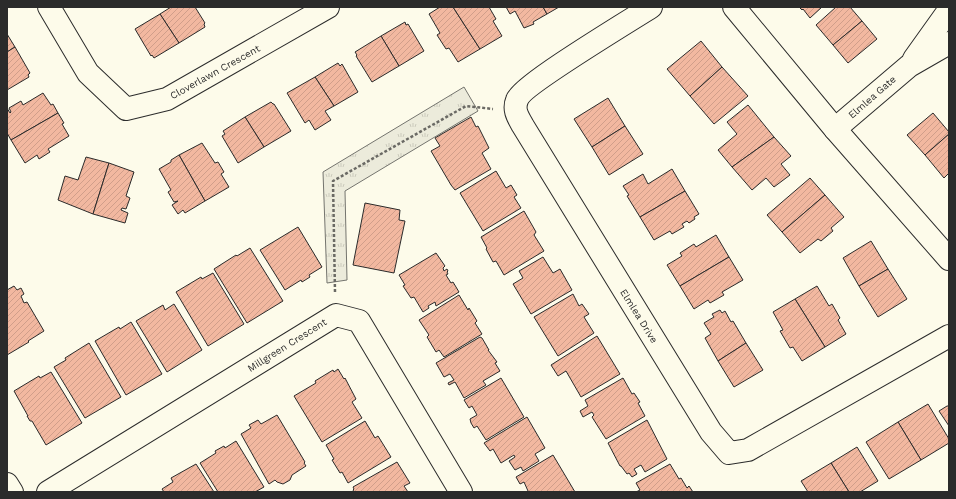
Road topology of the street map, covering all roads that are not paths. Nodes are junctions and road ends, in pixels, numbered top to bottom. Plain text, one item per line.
1 (49, 7) edge
2 (328, 7) edge
3 (651, 7) edge
4 (734, 7) edge
5 (949, 10) edge
6 (949, 43) edge
7 (909, 66) junction
8 (835, 129) junction
9 (949, 259) edge
10 (949, 336) edge
11 (7, 484) edge
12 (12, 492) edge
13 (48, 492) edge
14 (461, 492) edge

1 - 2 street, Cloverlawn Crescent
3 - 10 street, Elmlea Drive
4 - 8 street
5 - 7 street, Elmlea Gate
6 - 7 street, Elmlea Gate
7 - 8 street, Elmlea Gate
8 - 9 street
11 - 12 street
13 - 14 street, Millgreen Crescent

